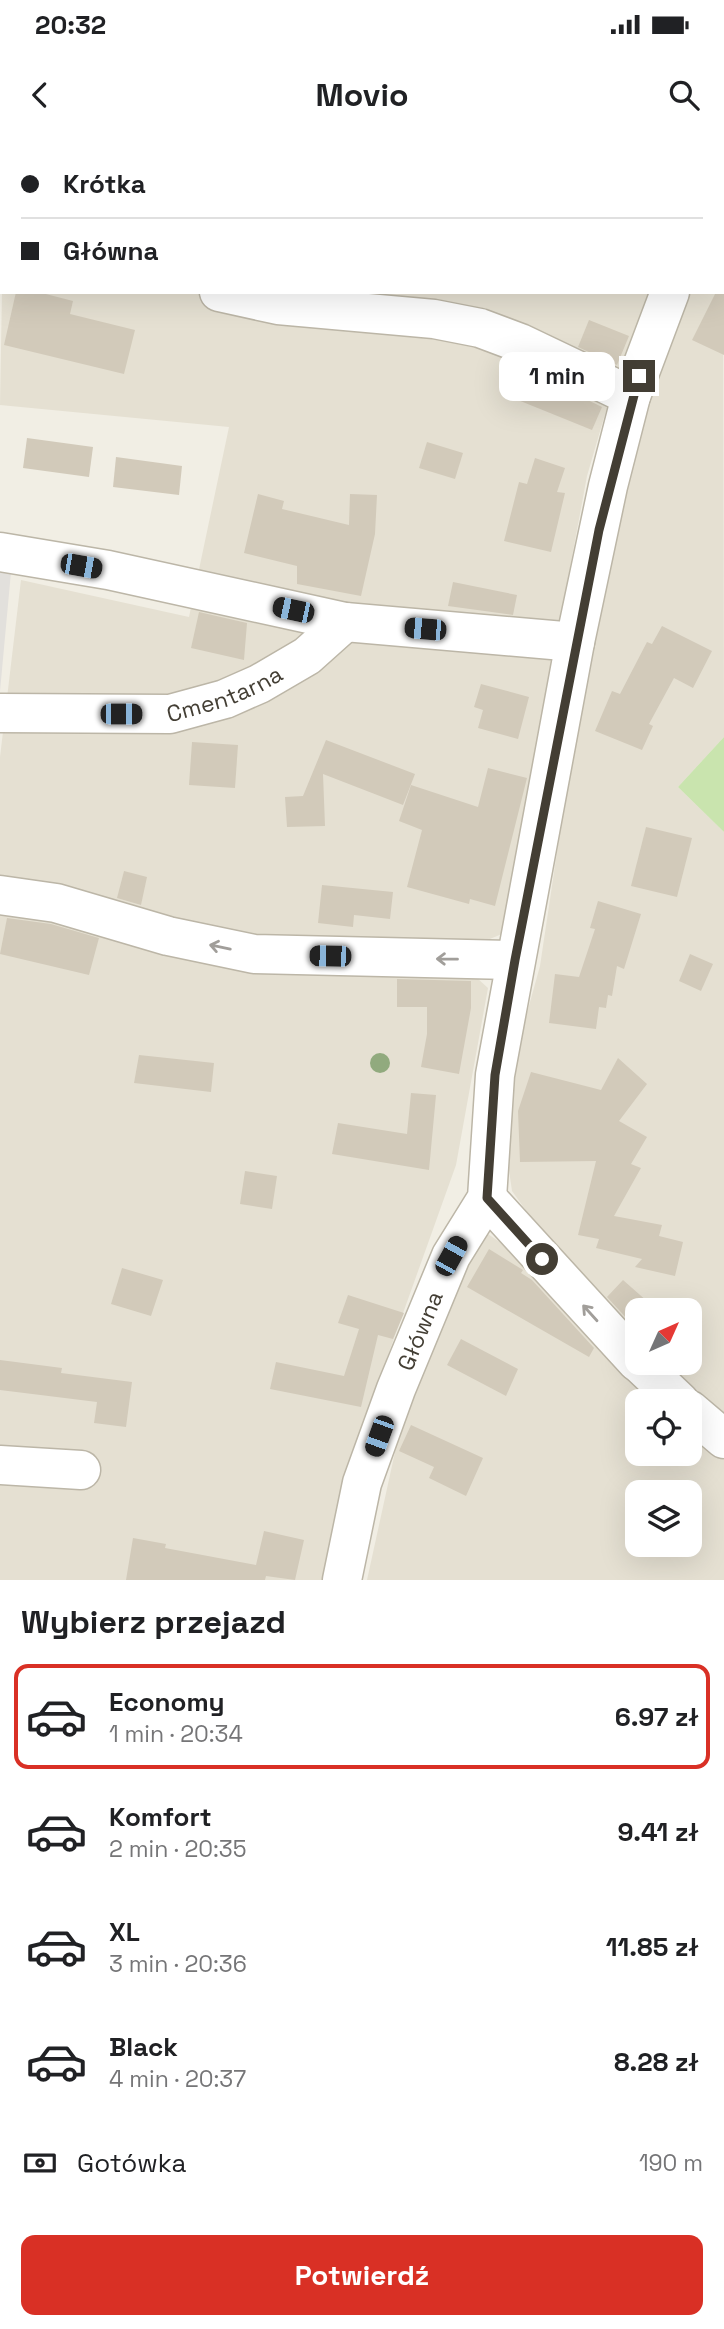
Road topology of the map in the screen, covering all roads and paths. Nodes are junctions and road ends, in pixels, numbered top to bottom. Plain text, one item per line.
1 (228, 294) edge
2 (669, 294) edge
3 (631, 396) junction
4 (0, 552) edge
5 (345, 622) junction
6 (575, 642) junction
7 (0, 713) edge
8 (0, 895) edge
9 (515, 960) junction
10 (487, 1198) junction
11 (625, 1349) edge
12 (652, 1376) edge
13 (666, 1389) edge
14 (702, 1420) edge
15 (724, 1439) edge
16 (0, 1465) edge
17 (81, 1470) dead end
18 (342, 1580) edge

1 - 3 street
2 - 3 street, Główna
3 - 6 street, Główna
4 - 5 street
5 - 6 street
5 - 7 street, Cmentarna
6 - 9 street, Główna
9 -> 8 street
9 - 10 street, Główna
11 -> 10 street
10 - 18 street, Główna
12 - 13 street
14 - 15 street
16 - 17 street

